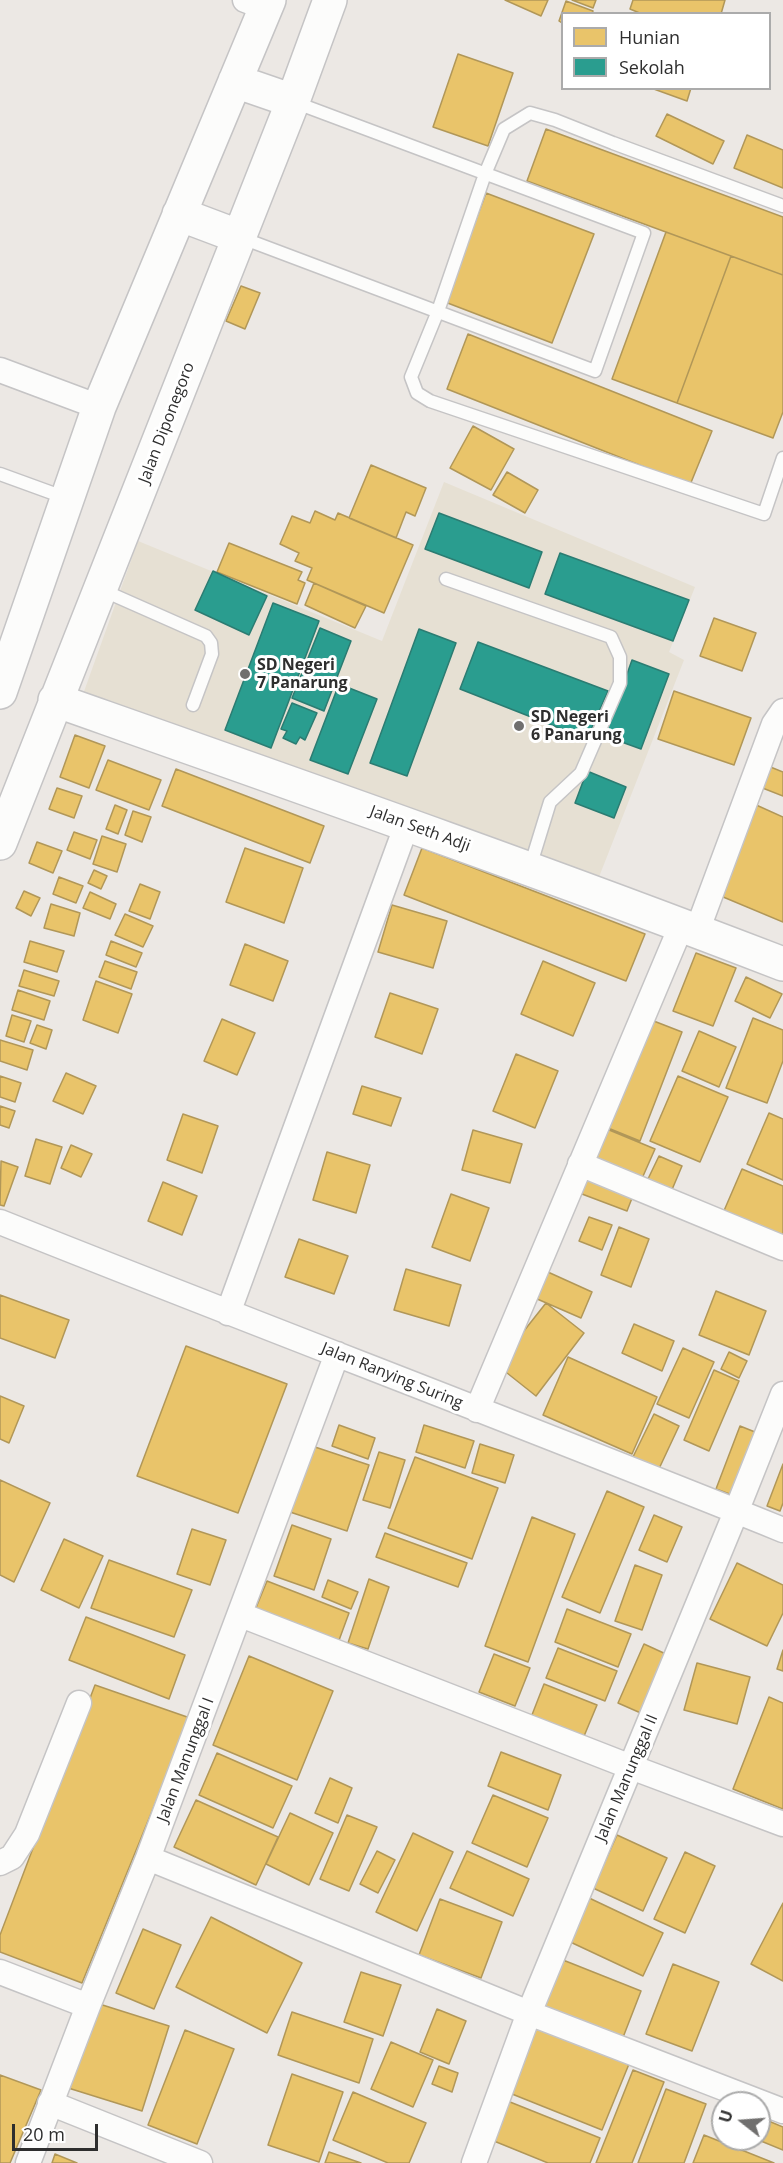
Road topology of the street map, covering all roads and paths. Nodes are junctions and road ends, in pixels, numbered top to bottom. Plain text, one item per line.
1 (330, 0) edge
2 (260, 3) edge
3 (235, 81) junction
4 (293, 102) junction
5 (485, 174) junction
6 (783, 206) edge
7 (179, 214) junction
8 (240, 237) junction
9 (438, 311) junction
10 (0, 370) edge
11 (99, 407) junction
12 (783, 458) edge
13 (0, 474) edge
14 (67, 499) junction
15 (446, 579) dead end
16 (102, 590) junction
17 (6, 655) edge
18 (0, 692) edge
19 (55, 699) junction
20 (193, 705) dead end
21 (783, 711) edge
22 (407, 824) junction
23 (0, 843) edge
24 (529, 868) junction
25 (690, 927) junction
26 (783, 964) edge
27 (580, 1164) junction
28 (0, 1222) edge
29 (783, 1248) edge
30 (228, 1313) junction
31 (337, 1354) junction
32 (783, 1394) edge
33 (477, 1410) junction
34 (736, 1512) junction
35 (783, 1530) edge
36 (241, 1615) junction
37 (79, 1703) dead end
38 (631, 1767) junction
39 (783, 1824) edge
40 (148, 1858) junction
41 (0, 1863) edge
42 (0, 1972) edge
43 (88, 2006) junction
44 (529, 2013) junction
45 (50, 2103) junction
46 (783, 2111) edge
47 (28, 2163) edge
48 (200, 2163) edge
49 (474, 2163) edge

1 - 4 main road, Jalan Diponegoro
2 - 3 main road
3 - 4 main road
3 - 7 main road
4 - 5 lane
4 - 8 main road, Jalan Diponegoro
5 - 6 lane
5 - 9 lane
5 - 9 lane
7 - 8 main road
7 - 11 main road
8 - 9 lane
8 - 16 main road, Jalan Diponegoro
9 - 12 lane
10 - 11 street
11 - 14 main road
13 - 14 lane
14 - 17 main road
15 - 24 lane
16 - 19 main road, Jalan Diponegoro
16 - 20 lane
17 - 18 main road
19 - 22 main road, Jalan Seth Adji
19 - 23 main road, Jalan Diponegoro
21 - 25 street
22 - 24 main road, Jalan Seth Adji
22 - 30 street
24 - 25 main road, Jalan Seth Adji
25 - 26 main road, Jalan Seth Adji
25 - 27 street
27 - 29 street
27 - 33 street
28 - 30 street, Jalan Ranying Suring
30 - 31 street, Jalan Ranying Suring
31 - 33 street, Jalan Ranying Suring
31 - 36 street, Jalan Manunggal I
32 - 34 street, Jalan Manunggal II
33 - 34 street, Jalan Ranying Suring
34 - 35 street, Jalan Ranying Suring
34 - 38 street, Jalan Manunggal II
36 - 38 street
36 - 40 street, Jalan Manunggal I
37 - 41 street
38 - 39 street
38 - 44 street, Jalan Manunggal II
40 - 43 street, Jalan Manunggal I
40 - 44 street
42 - 43 street
43 - 45 street, Jalan Manunggal I
44 - 46 street
44 - 49 street, Jalan Manunggal II
45 - 47 street, Jalan Manunggal I
45 - 48 street

